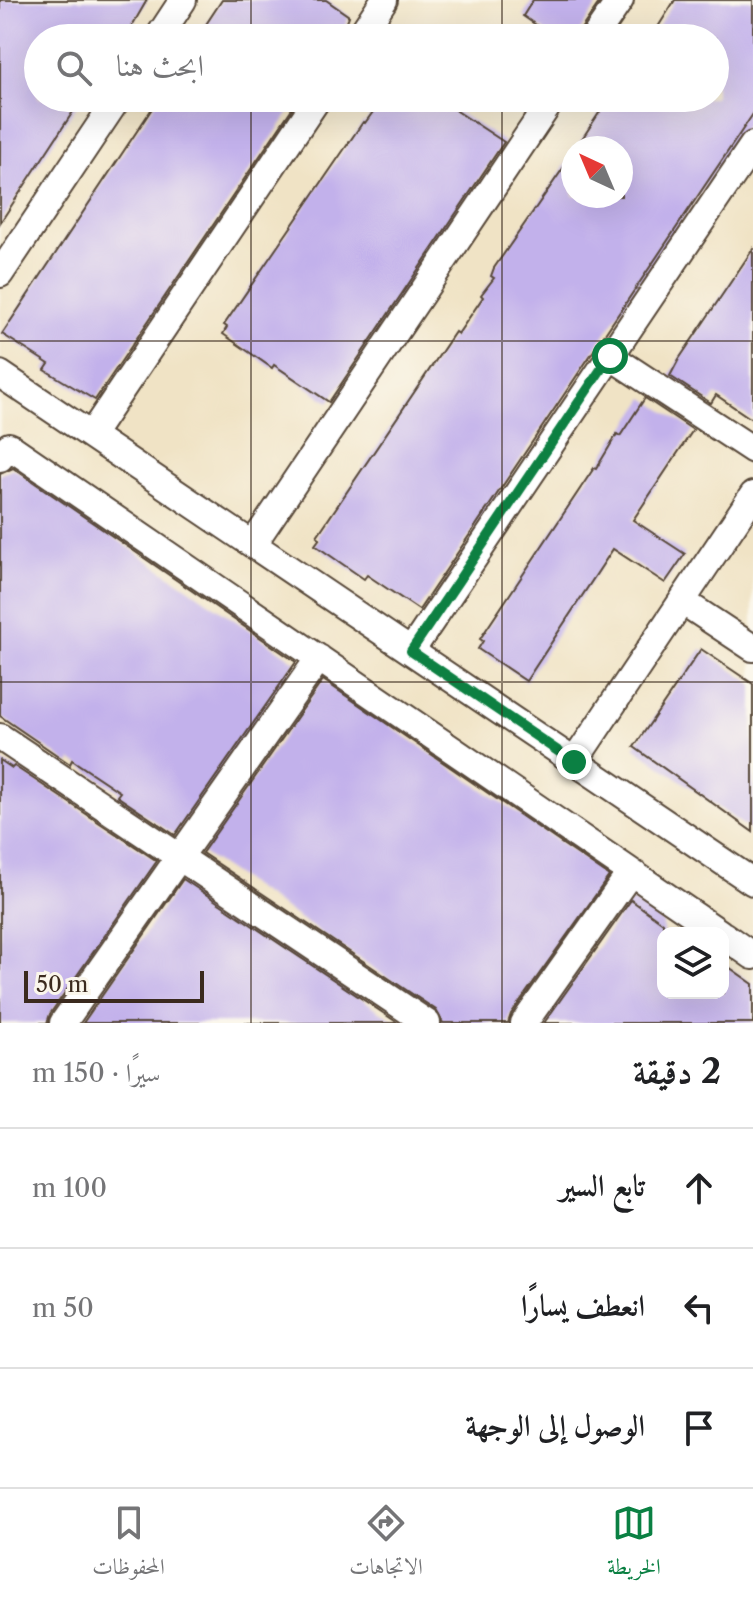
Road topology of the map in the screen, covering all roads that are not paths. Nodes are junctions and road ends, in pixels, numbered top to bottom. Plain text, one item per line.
1 (183, 0) edge
2 (620, 0) edge
3 (376, 3) edge
4 (167, 24) edge
5 (366, 24) edge
6 (604, 24) edge
7 (109, 112) edge
8 (309, 112) edge
9 (544, 112) edge
10 (753, 145) edge
11 (0, 274) edge
12 (610, 356) junction
13 (0, 374) edge
14 (91, 435) junction
15 (753, 450) edge
16 (0, 458) edge
17 (753, 495) edge
18 (253, 544) junction
19 (682, 601) junction
20 (753, 648) edge
21 (411, 651) junction
22 (319, 658) junction
23 (0, 737) edge
24 (574, 762) junction
25 (177, 857) junction
26 (631, 872) junction
27 (753, 882) edge
28 (711, 927) edge
29 (729, 940) edge
30 (753, 956) edge
31 (63, 1023) edge
32 (427, 1023) edge
33 (524, 1023) edge

1 - 4 street
2 - 6 street
3 - 5 street
7 - 11 street
8 - 14 street
9 - 18 street
10 - 12 street
12 - 15 street
12 - 21 street
13 - 14 street
14 - 18 street
16 - 22 street
17 - 19 street
18 - 21 street
19 - 20 street
19 - 24 street
21 - 24 street
22 - 25 street
22 - 26 street
23 - 25 street
24 - 27 street
25 - 31 street
25 - 32 street
26 - 28 street
26 - 33 street
29 - 30 street

